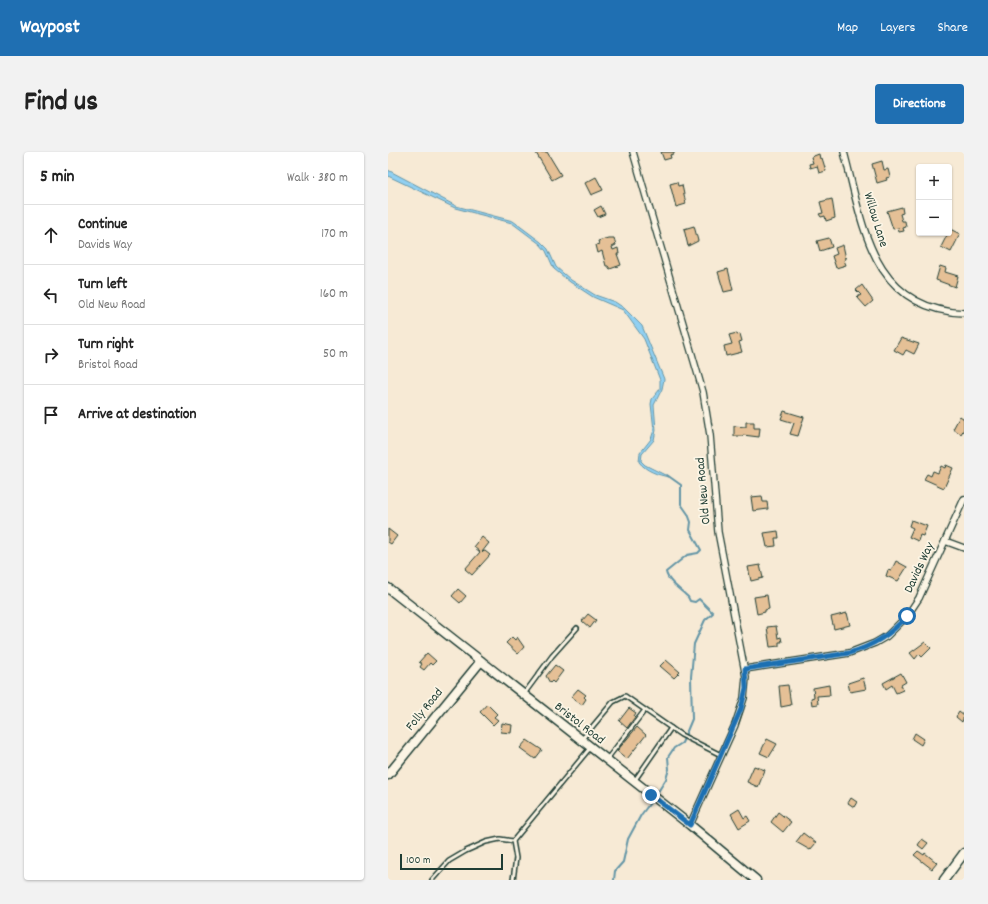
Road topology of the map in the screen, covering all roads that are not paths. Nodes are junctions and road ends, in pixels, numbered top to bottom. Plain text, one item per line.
1 (633, 152) edge
2 (844, 152) edge
3 (964, 313) edge
4 (964, 499) edge
5 (945, 540) junction
6 (964, 548) edge
7 (388, 588) edge
8 (577, 628) dead end
9 (481, 661) junction
10 (745, 669) junction
11 (523, 695) junction
12 (645, 710) junction
13 (671, 728) junction
14 (581, 741) junction
15 (590, 748) junction
16 (721, 755) junction
17 (605, 760) junction
18 (388, 775) edge
19 (634, 782) junction
20 (690, 825) junction
21 (513, 841) junction
22 (964, 853) edge
23 (432, 880) edge
24 (513, 880) edge
25 (756, 880) edge
26 (944, 880) edge

1 - 10 street, Old New Road
2 - 3 street, Willow Lane
4 - 5 street, Davids Way
5 - 6 street
5 - 10 street, Davids Way
7 - 9 main road, Bristol Road
8 - 11 lane
9 - 11 main road, Bristol Road
9 - 18 main road, Folly Road
10 - 16 street, Old New Road
11 - 14 main road, Bristol Road
12 - 13 lane
12 - 14 lane
12 - 17 lane
13 - 16 lane
13 - 19 lane
14 - 15 main road, Bristol Road
15 - 17 main road, Bristol Road
15 - 21 lane
16 - 20 street, Old New Road
17 - 19 main road, Bristol Road
19 - 20 main road, Bristol Road
20 - 25 main road, Bristol Road
21 - 23 lane
21 - 24 lane
22 - 26 main road

